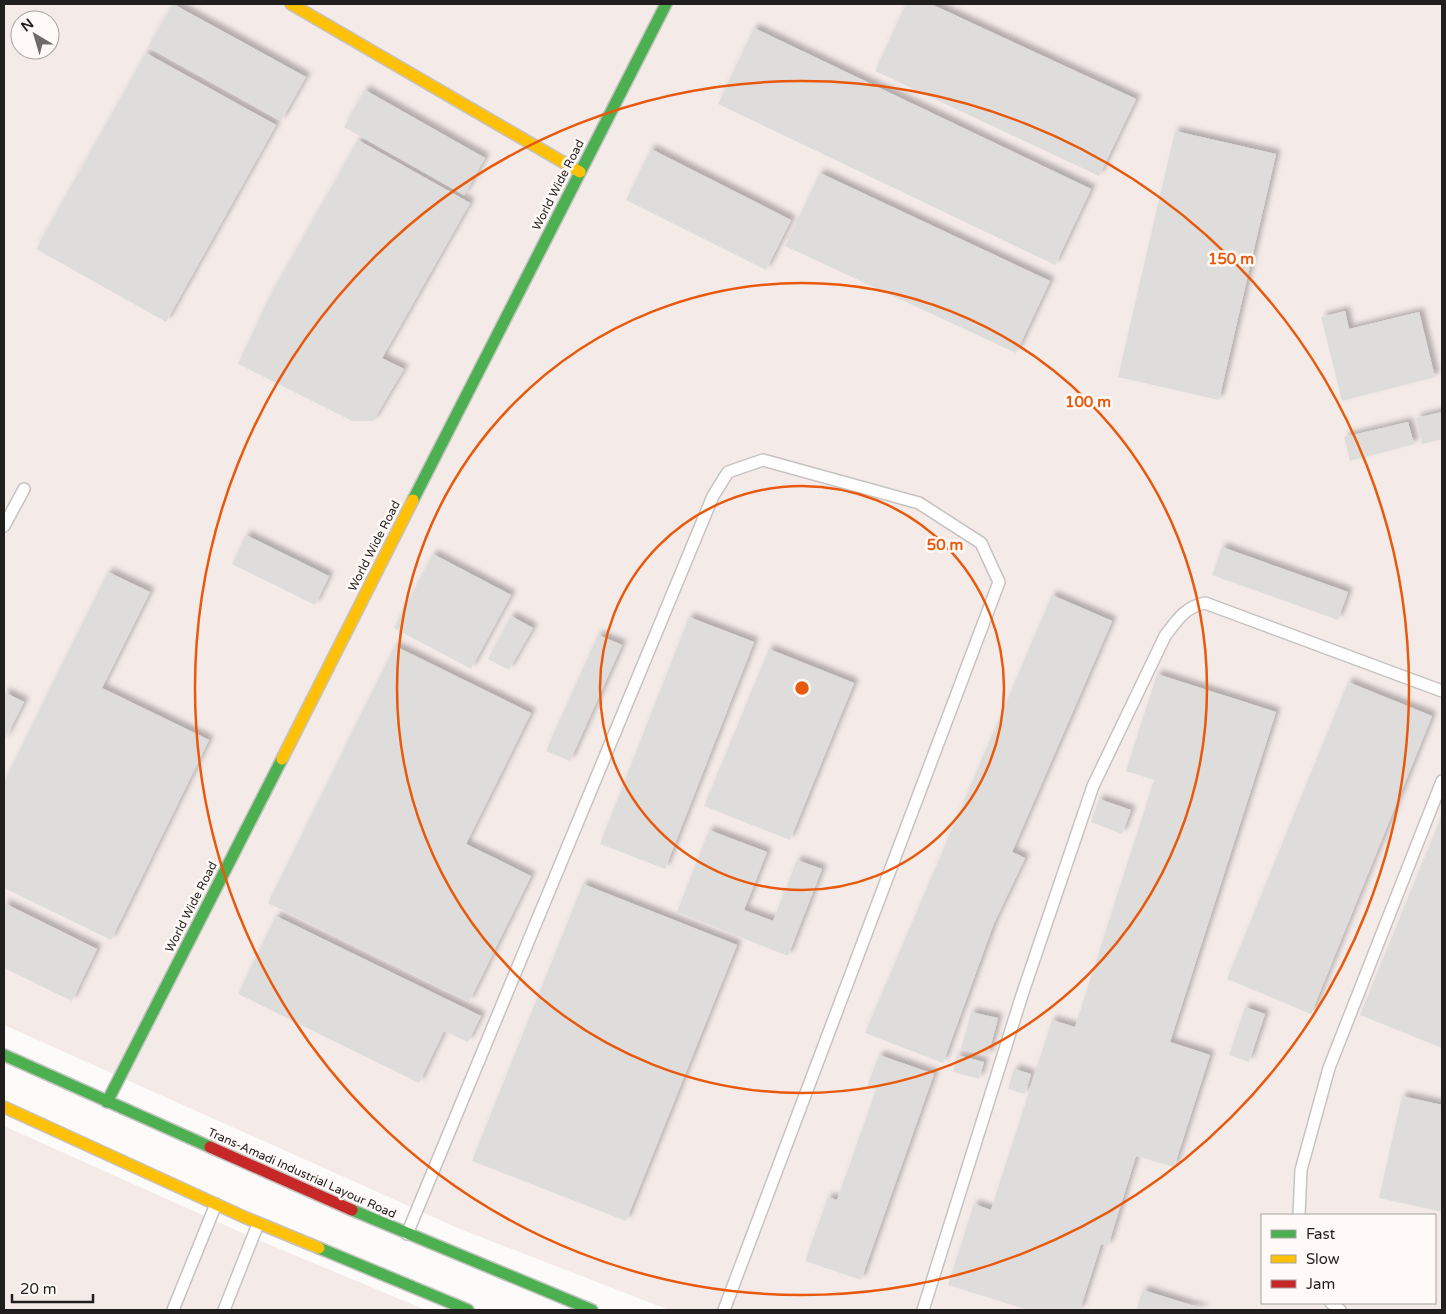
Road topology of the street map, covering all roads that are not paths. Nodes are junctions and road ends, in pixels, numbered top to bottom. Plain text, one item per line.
1 (291, 4) edge
2 (666, 4) edge
3 (580, 172) junction
4 (24, 489) dead end
5 (4, 526) edge
6 (1442, 691) edge
7 (1442, 781) edge
8 (4, 1055) edge
9 (107, 1102) junction
10 (4, 1107) edge
11 (216, 1204) junction
12 (1299, 1214) edge
13 (258, 1224) junction
14 (407, 1234) junction
15 (463, 1309) edge
16 (173, 1310) edge
17 (224, 1310) edge
18 (592, 1310) edge
19 (724, 1310) edge
20 (923, 1310) edge

1 - 3 street
2 - 3 street, World Wide Road
3 - 9 street, World Wide Road
4 - 5 lane
6 - 20 lane
7 - 12 lane
8 - 9 street, Trans-Amadi Industrial Layour Road
9 - 14 street, Trans-Amadi Industrial Layour Road
10 - 11 street
11 - 13 street
11 - 16 lane
13 - 15 street
13 - 17 lane
14 - 18 street, Trans-Amadi Industrial Layour Road
14 - 19 lane

